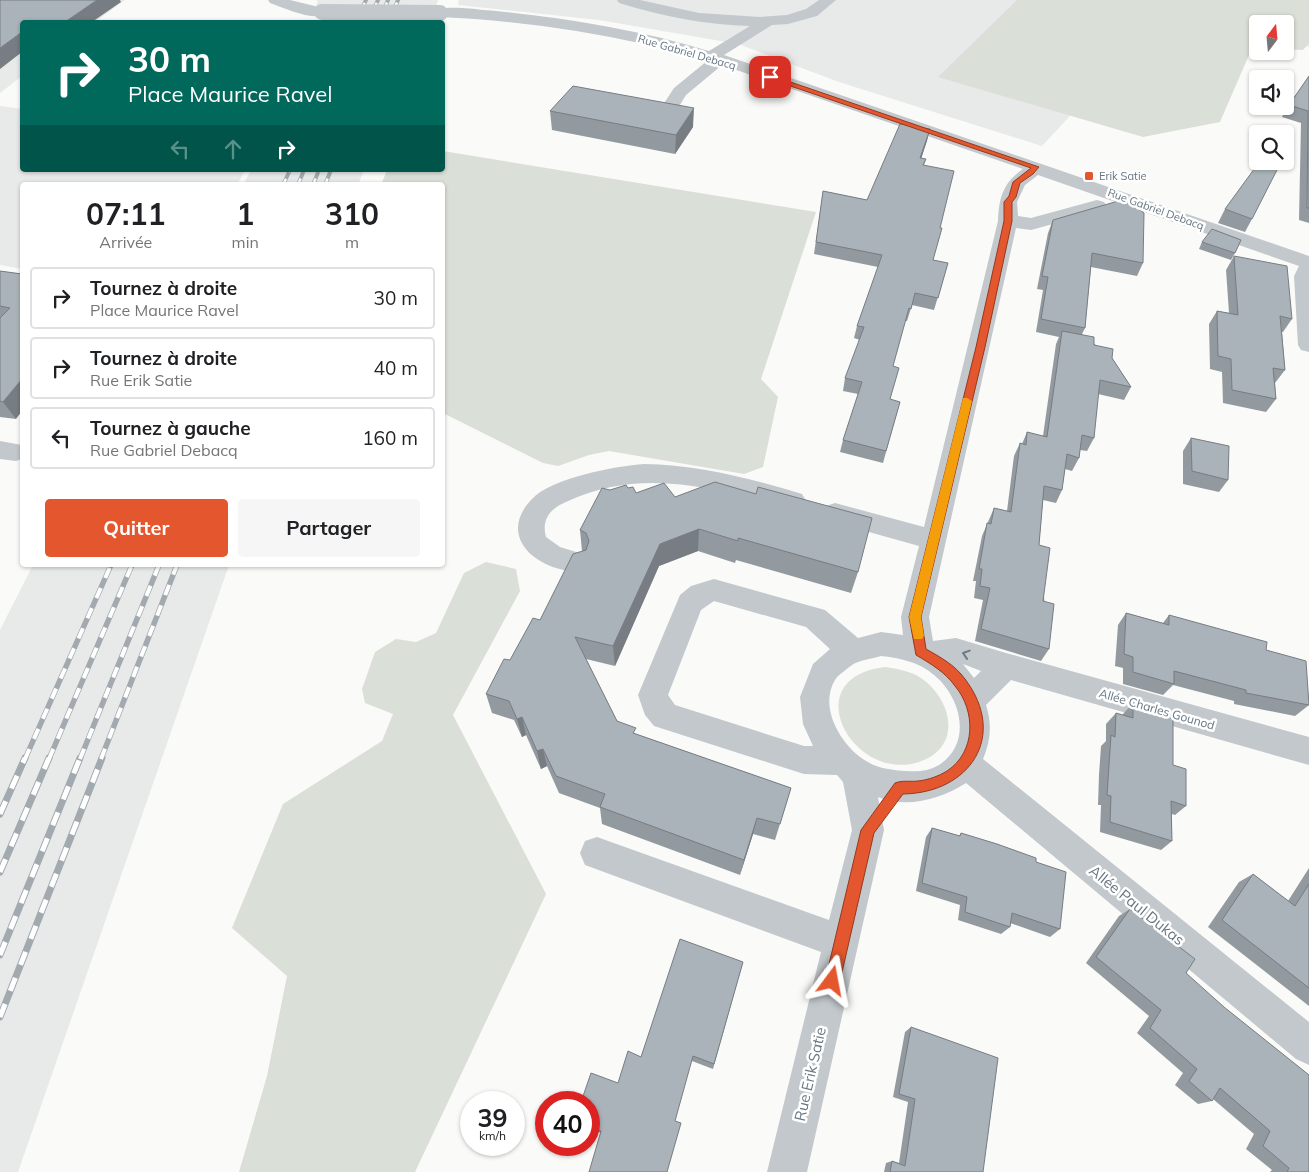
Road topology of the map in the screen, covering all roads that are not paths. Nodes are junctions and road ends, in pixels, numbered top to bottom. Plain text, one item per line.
1 (275, 0) edge
2 (624, 0) edge
3 (829, 0) edge
4 (717, 20) junction
5 (766, 23) junction
6 (734, 41) junction
7 (714, 58) junction
8 (666, 114) edge
9 (1035, 167) junction
10 (999, 169) junction
11 (1097, 206) edge
12 (1008, 211) junction
13 (1309, 264) edge
14 (1309, 267) edge
15 (1309, 344) edge
16 (933, 540) junction
17 (576, 563) edge
18 (852, 650) junction
19 (913, 651) junction
20 (1006, 666) junction
21 (971, 700) junction
22 (1309, 751) edge
23 (965, 763) junction
24 (849, 768) junction
25 (900, 788) junction
26 (868, 830) junction
27 (597, 853) dead end
28 (841, 942) junction
29 (1309, 1046) edge
30 (786, 1172) edge

1 - 7 street, Rue Gabriel Debacq, bridge
2 - 4 street
3 - 5 street
4 - 5 street
4 - 6 street
5 - 6 street
6 - 7 street
7 - 8 street
7 - 10 street, Rue Gabriel Debacq
9 - 10 street, Rue Gabriel Debacq
9 - 12 street
9 - 13 street, Rue Gabriel Debacq
10 - 12 street
11 - 12 street
12 - 16 street
14 - 15 street
16 - 17 street
16 - 19 street
18 - 19 street
18 - 24 street
18 - 24 street
20 -> 19 street, Allée Charles Gounod
19 - 21 street
20 - 21 street
20 - 22 street, Allée Charles Gounod
21 - 23 street
23 - 25 street
23 - 29 street, Allée Paul Dukas
24 - 25 street
24 - 26 street, Rue Erik Satie
25 - 26 street, Rue Erik Satie
26 - 28 street, Rue Erik Satie
27 - 28 street
28 - 30 street, Rue Erik Satie

